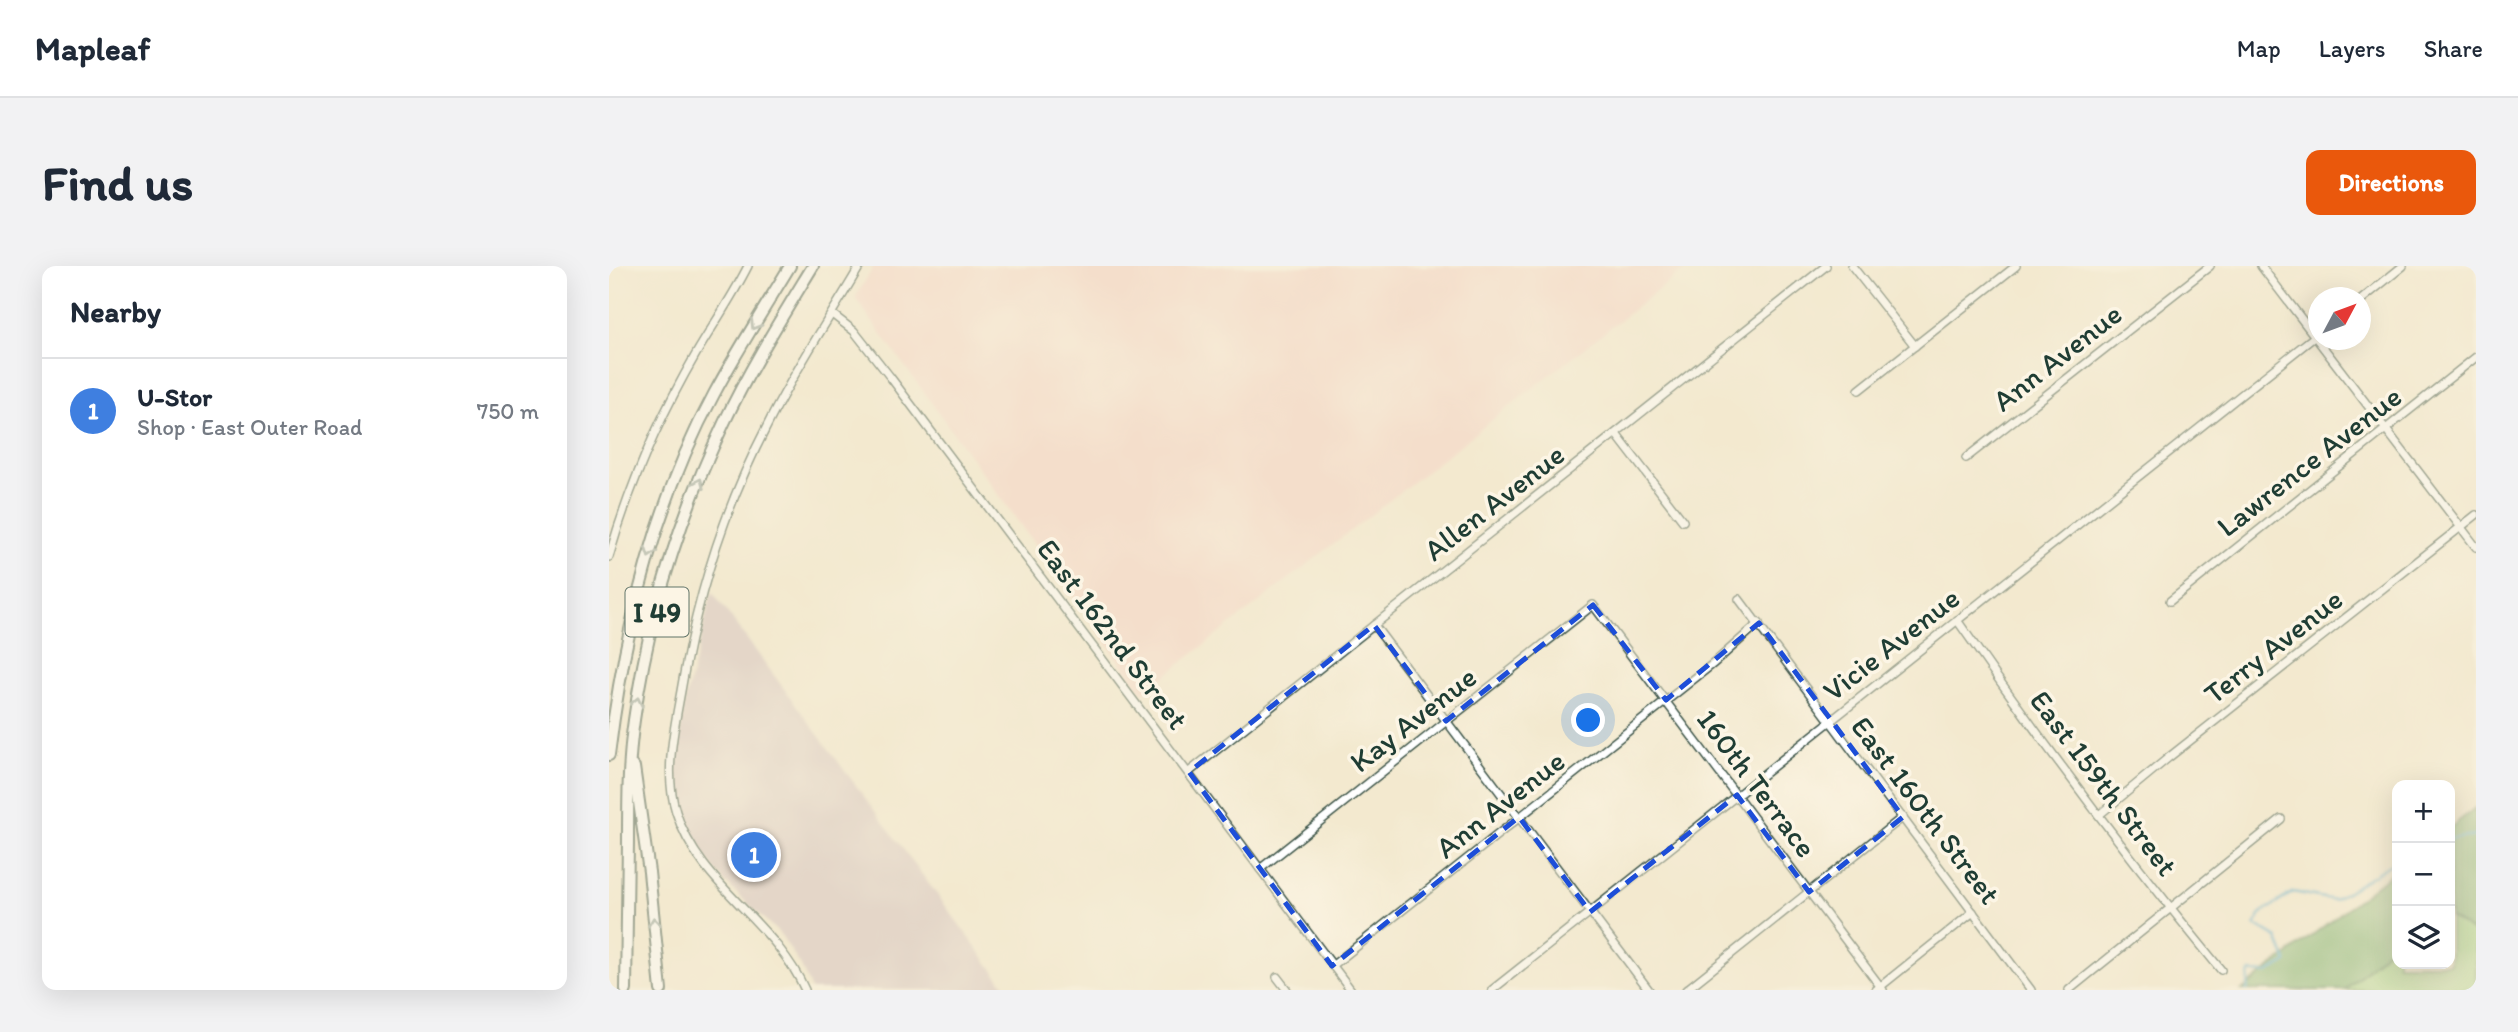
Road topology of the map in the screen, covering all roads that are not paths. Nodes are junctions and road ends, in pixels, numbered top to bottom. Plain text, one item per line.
1 (748, 266) edge
2 (790, 266) edge
3 (813, 266) edge
4 (860, 266) edge
5 (1826, 266) edge
6 (1852, 266) edge
7 (2016, 266) edge
8 (2210, 266) edge
9 (2262, 266) edge
10 (2403, 266) edge
11 (2371, 292) edge
12 (832, 314) junction
13 (2308, 323) edge
14 (2308, 341) edge
15 (1915, 346) junction
16 (2329, 350) edge
17 (2476, 357) edge
18 (1859, 390) dead end
19 (2386, 428) junction
20 (1616, 434) junction
21 (1966, 458) dead end
22 (2476, 515) edge
23 (1683, 521) dead end
24 (2461, 527) junction
25 (2476, 547) edge
26 (609, 557) edge
27 (1739, 599) dead end
28 (2170, 601) dead end
29 (1593, 605) joint
30 (1957, 620) junction
31 (1759, 624) junction
32 (1374, 625) junction
33 (1667, 700) junction
34 (1831, 720) junction
35 (1446, 721) junction
36 (611, 729) edge
37 (631, 748) junction
38 (609, 755) edge
39 (1189, 772) junction
40 (1738, 795) junction
41 (2099, 815) junction
42 (1519, 817) junction
43 (1903, 817) junction
44 (2281, 819) dead end
45 (1261, 869) junction
46 (1809, 892) junction
47 (2171, 909) junction
48 (1590, 912) junction
49 (1973, 912) junction
50 (1332, 965) junction
51 (2221, 970) dead end
52 (1277, 977) dead end
53 (1880, 989) edge
54 (626, 990) edge
55 (661, 990) edge
56 (804, 990) edge
57 (1287, 990) edge
58 (1351, 990) edge
59 (1492, 990) edge
60 (1649, 990) edge
61 (1686, 990) edge
62 (2031, 990) edge
63 (2069, 990) edge

1 - 26 street
2 -> 36 highway, I 49
37 -> 3 highway, I 49
4 - 12 street
5 - 20 street, Allen Avenue
6 - 15 street
7 - 15 street
8 - 21 street, Ann Avenue
9 - 13 street
10 - 11 street
12 - 39 street, East 162nd Street
12 - 56 street
14 - 30 street, Vicie Avenue
15 - 18 street
16 - 19 street
17 - 19 street, Lawrence Avenue
19 - 24 street
19 - 28 street, Lawrence Avenue
20 - 23 street
20 - 32 street, Allen Avenue
22 - 24 street, Terry Avenue
24 - 25 street
24 - 41 street, Terry Avenue
27 - 31 street, East 160th Street
29 - 33 street, 160th Terrace
29 - 35 street, Kay Avenue
30 - 34 street, Vicie Avenue
30 - 41 street, East 159th Street
31 - 33 street, Ann Avenue
31 - 34 street, East 160th Street
32 - 35 street
32 - 39 street, Allen Avenue
33 - 40 street, 160th Terrace
33 - 42 street, Ann Avenue
34 - 40 street, Vicie Avenue
34 - 43 street, East 160th Street
35 - 42 street
35 - 45 street, Kay Avenue
36 - 38 highway, I 49
37 - 54 highway, I 49
55 -> 37 highway
39 - 45 street, East 162nd Street
40 - 46 street, 160th Terrace
40 - 48 street, Vicie Avenue
41 - 47 street, East 159th Street
42 - 48 street
42 - 50 street, Ann Avenue
43 - 46 street
43 - 49 street, East 160th Street
44 - 47 street
45 - 50 street, East 162nd Street
46 - 53 street, 160th Terrace
46 - 61 street
47 - 51 street, East 159th Street
47 - 63 street
48 - 59 street, Vicie Avenue
48 - 60 street
49 - 53 street
49 - 62 street, East 160th Street
50 - 58 street, East 162nd Street
52 - 57 street

